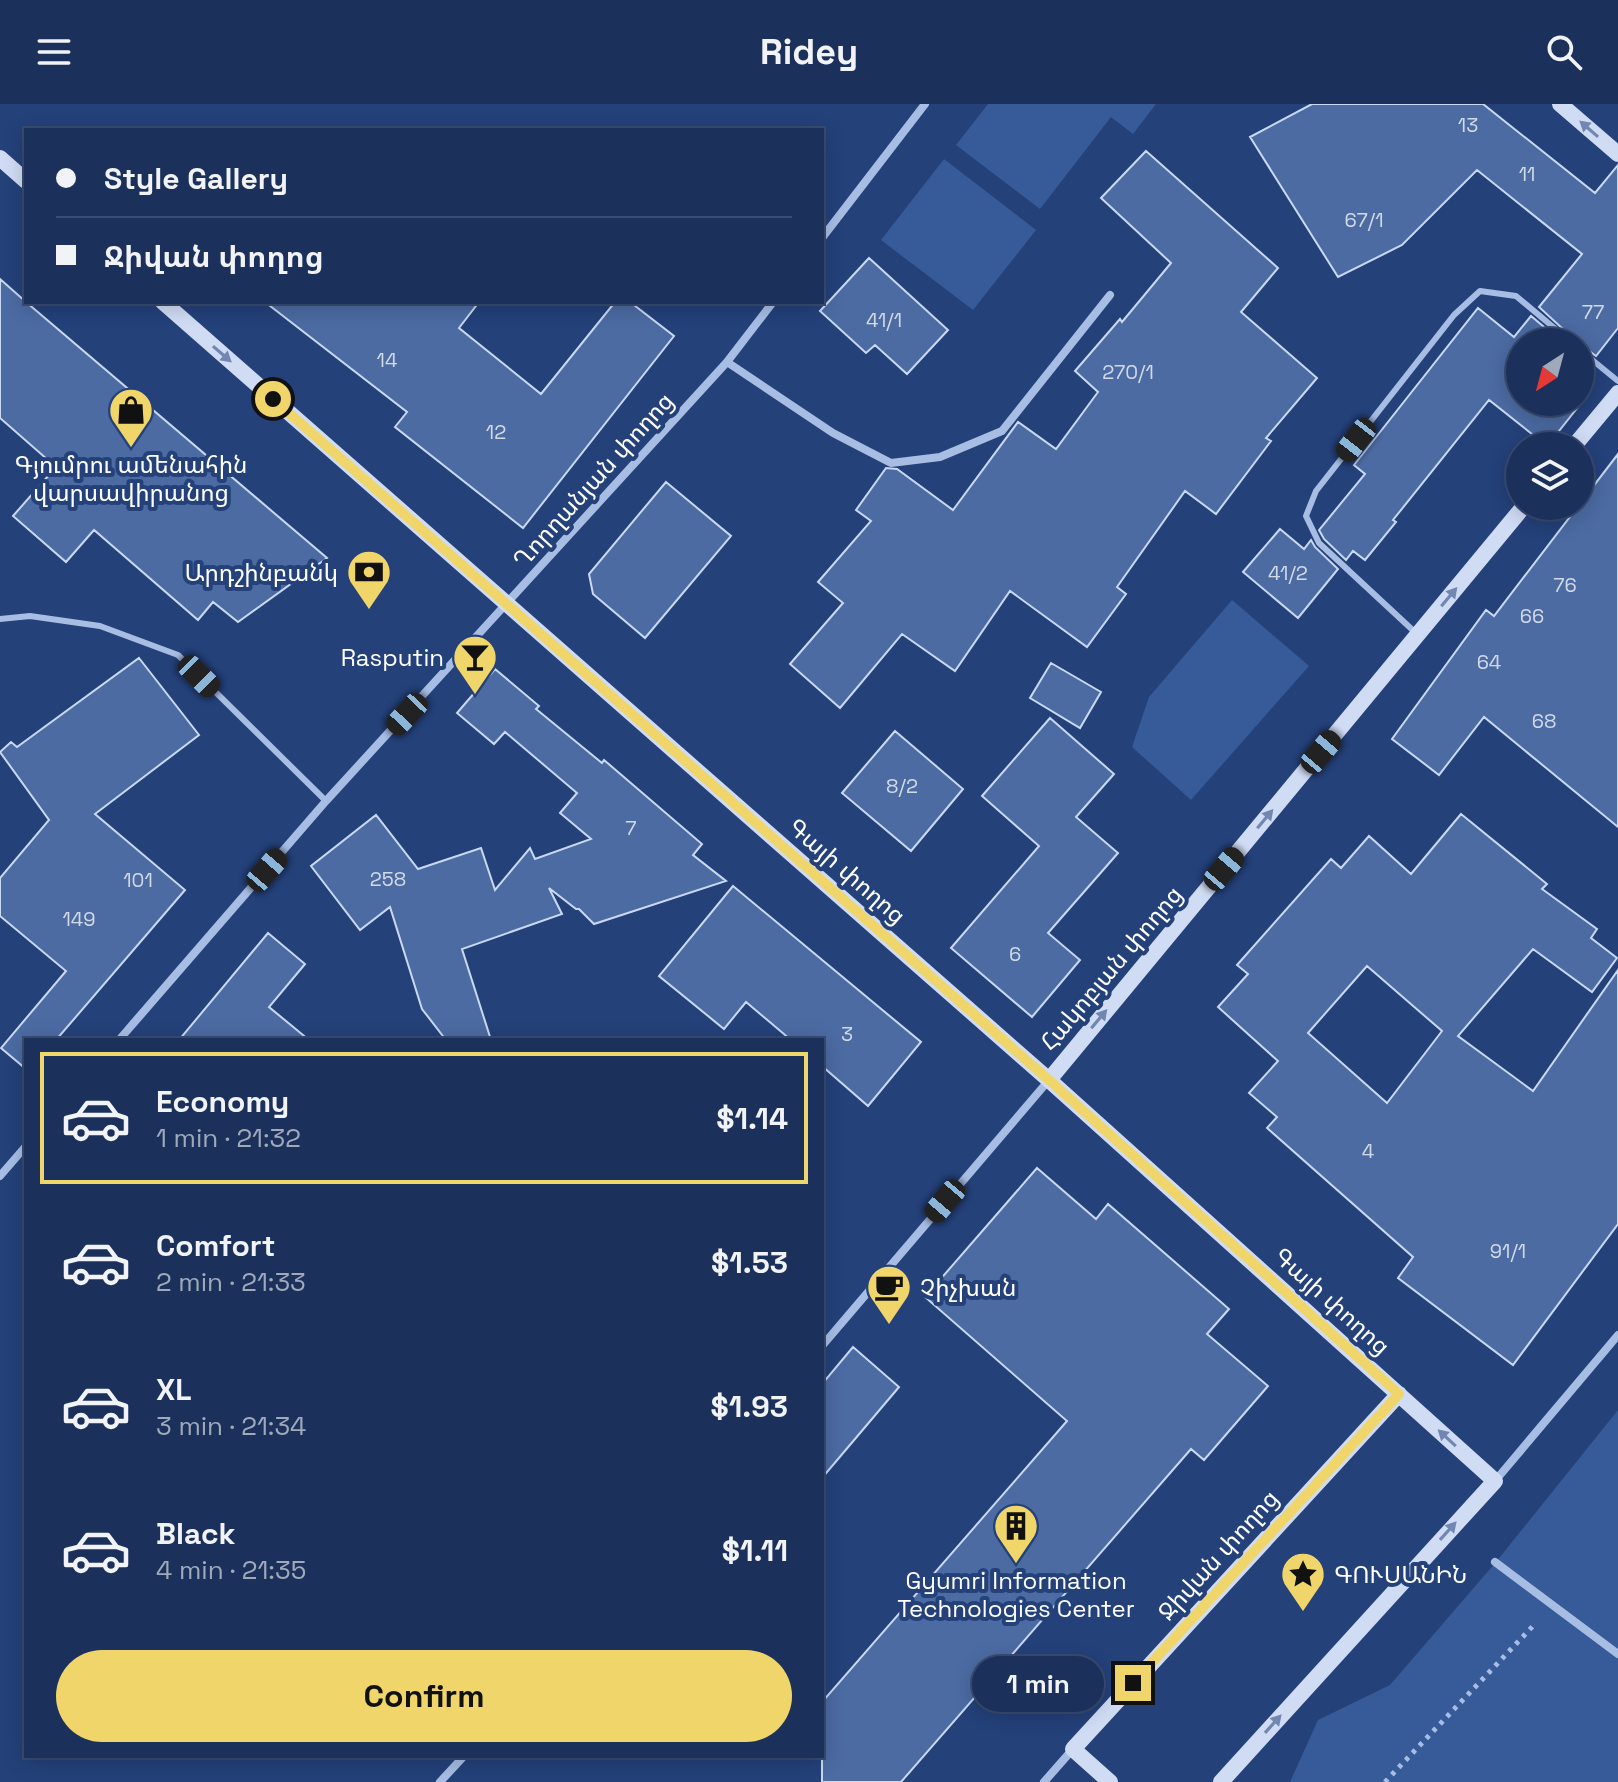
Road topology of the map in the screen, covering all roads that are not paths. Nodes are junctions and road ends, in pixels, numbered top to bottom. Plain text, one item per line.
1 (925, 104) edge
2 (1560, 104) edge
3 (1618, 154) edge
4 (0, 158) edge
5 (24, 179) edge
6 (824, 235) edge
7 (1110, 295) dead end
8 (165, 304) edge
9 (771, 304) edge
10 (1554, 328) edge
11 (1594, 361) edge
12 (727, 362) junction
13 (1618, 381) edge
14 (1618, 393) edge
15 (1586, 432) edge
16 (1512, 520) edge
17 (507, 604) junction
18 (0, 619) edge
19 (1418, 635) junction
20 (326, 801) junction
21 (121, 1038) edge
22 (1049, 1080) junction
23 (24, 1148) edge
24 (0, 1176) edge
25 (1618, 1335) edge
26 (824, 1344) edge
27 (1399, 1394) junction
28 (1495, 1481) junction
29 (1495, 1562) dead end
30 (1618, 1654) edge
31 (1073, 1749) junction
32 (462, 1758) edge
33 (440, 1782) edge
34 (1044, 1782) edge
35 (1110, 1782) edge
36 (1221, 1782) edge

1 - 6 street
3 -> 2 main road
4 - 5 main road
7 - 12 street
8 -> 17 main road, Գայի փողոց
9 - 12 street, Ղորղանյան փողոց
10 - 19 lane
11 - 13 lane
12 - 17 street, Ղորղանյան փողոց
14 - 15 main road
19 -> 16 main road, Հակոբյան փողոց
17 - 20 street, Ղորղանյան փողոց
17 - 22 main road, Գայի փողոց
18 - 20 lane
22 -> 19 main road, Հակոբյան փողոց
20 - 21 street, Ղորղանյան փողոց
22 - 26 street, Հակոբյան փողոց
22 - 27 main road, Գայի փողոց
23 - 24 street
25 - 28 street
28 -> 27 main road, Գայի փողոց
27 - 31 main road, Ջիվան փողոց
36 -> 28 main road
29 - 30 street
31 - 34 street
31 - 35 main road
32 - 33 street

